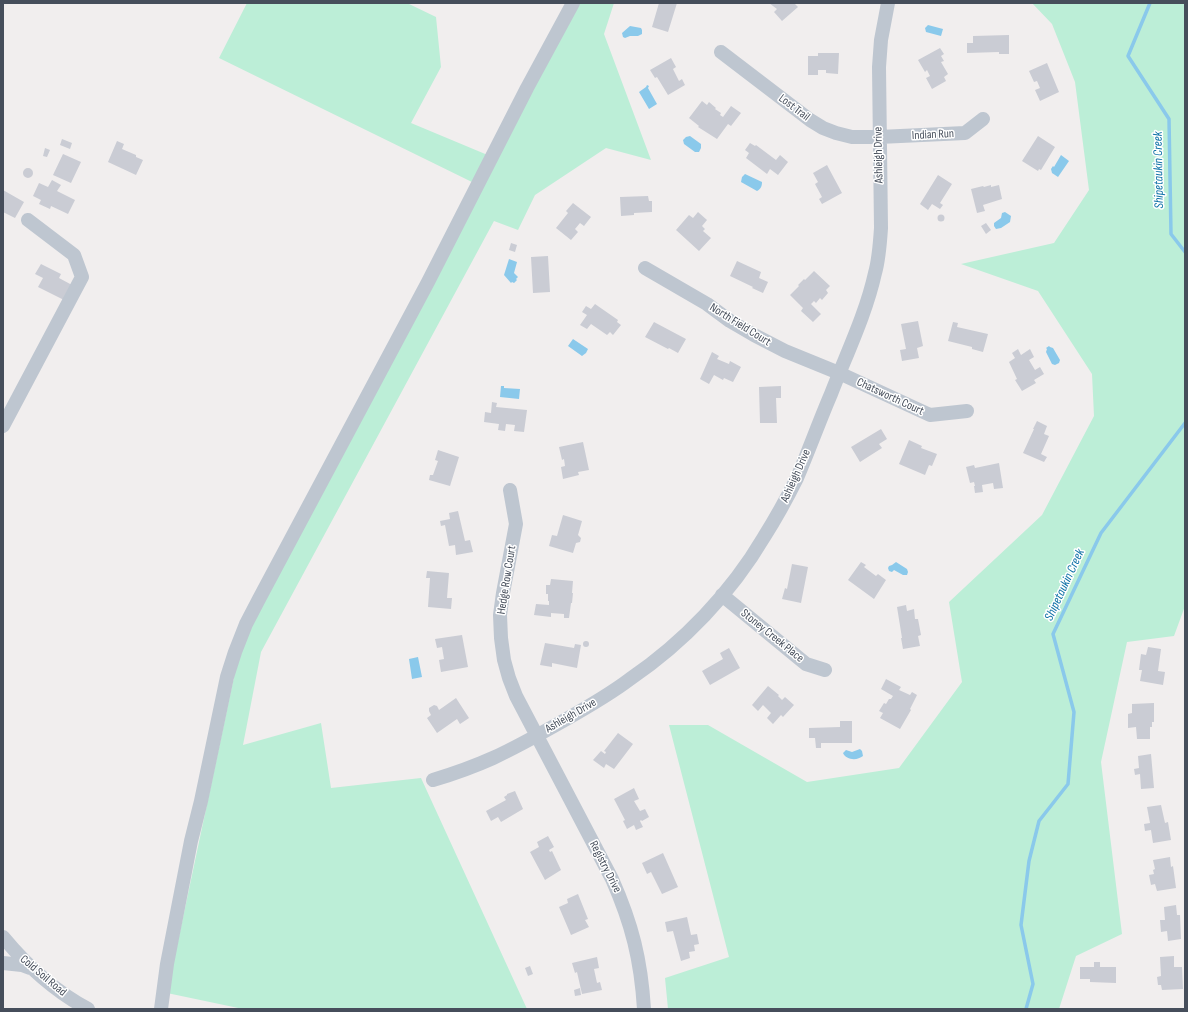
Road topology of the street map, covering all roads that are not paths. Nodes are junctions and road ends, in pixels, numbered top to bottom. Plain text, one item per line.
1 (573, 3) edge
2 (888, 3) edge
3 (721, 52) dead end
4 (983, 119) dead end
5 (879, 137) junction
6 (28, 220) dead end
7 (645, 268) dead end
8 (839, 373) junction
9 (967, 411) dead end
10 (3, 426) edge
11 (510, 490) dead end
12 (722, 595) junction
13 (825, 670) dead end
14 (536, 736) junction
15 (433, 780) dead end
16 (3, 937) edge
17 (3, 963) edge
18 (33, 970) junction
19 (88, 1009) edge
20 (161, 1009) edge
21 (644, 1009) edge

1 - 20 street
2 - 5 street, Ashleigh Drive
3 - 5 street, Lost Trail
4 - 5 street, Indian Run
5 - 8 street, Ashleigh Drive
6 - 10 street
7 - 8 street, North Field Court
8 - 9 street, Chatsworth Court
8 - 12 street, Ashleigh Drive
11 - 14 street, Hedge Row Court
12 - 13 street, Stoney Creek Place
12 - 14 street, Ashleigh Drive
14 - 15 street, Ashleigh Drive
14 - 21 street, Registry Drive
16 - 18 street, Cold Soil Road
17 - 18 street
18 - 19 street, Cold Soil Road

